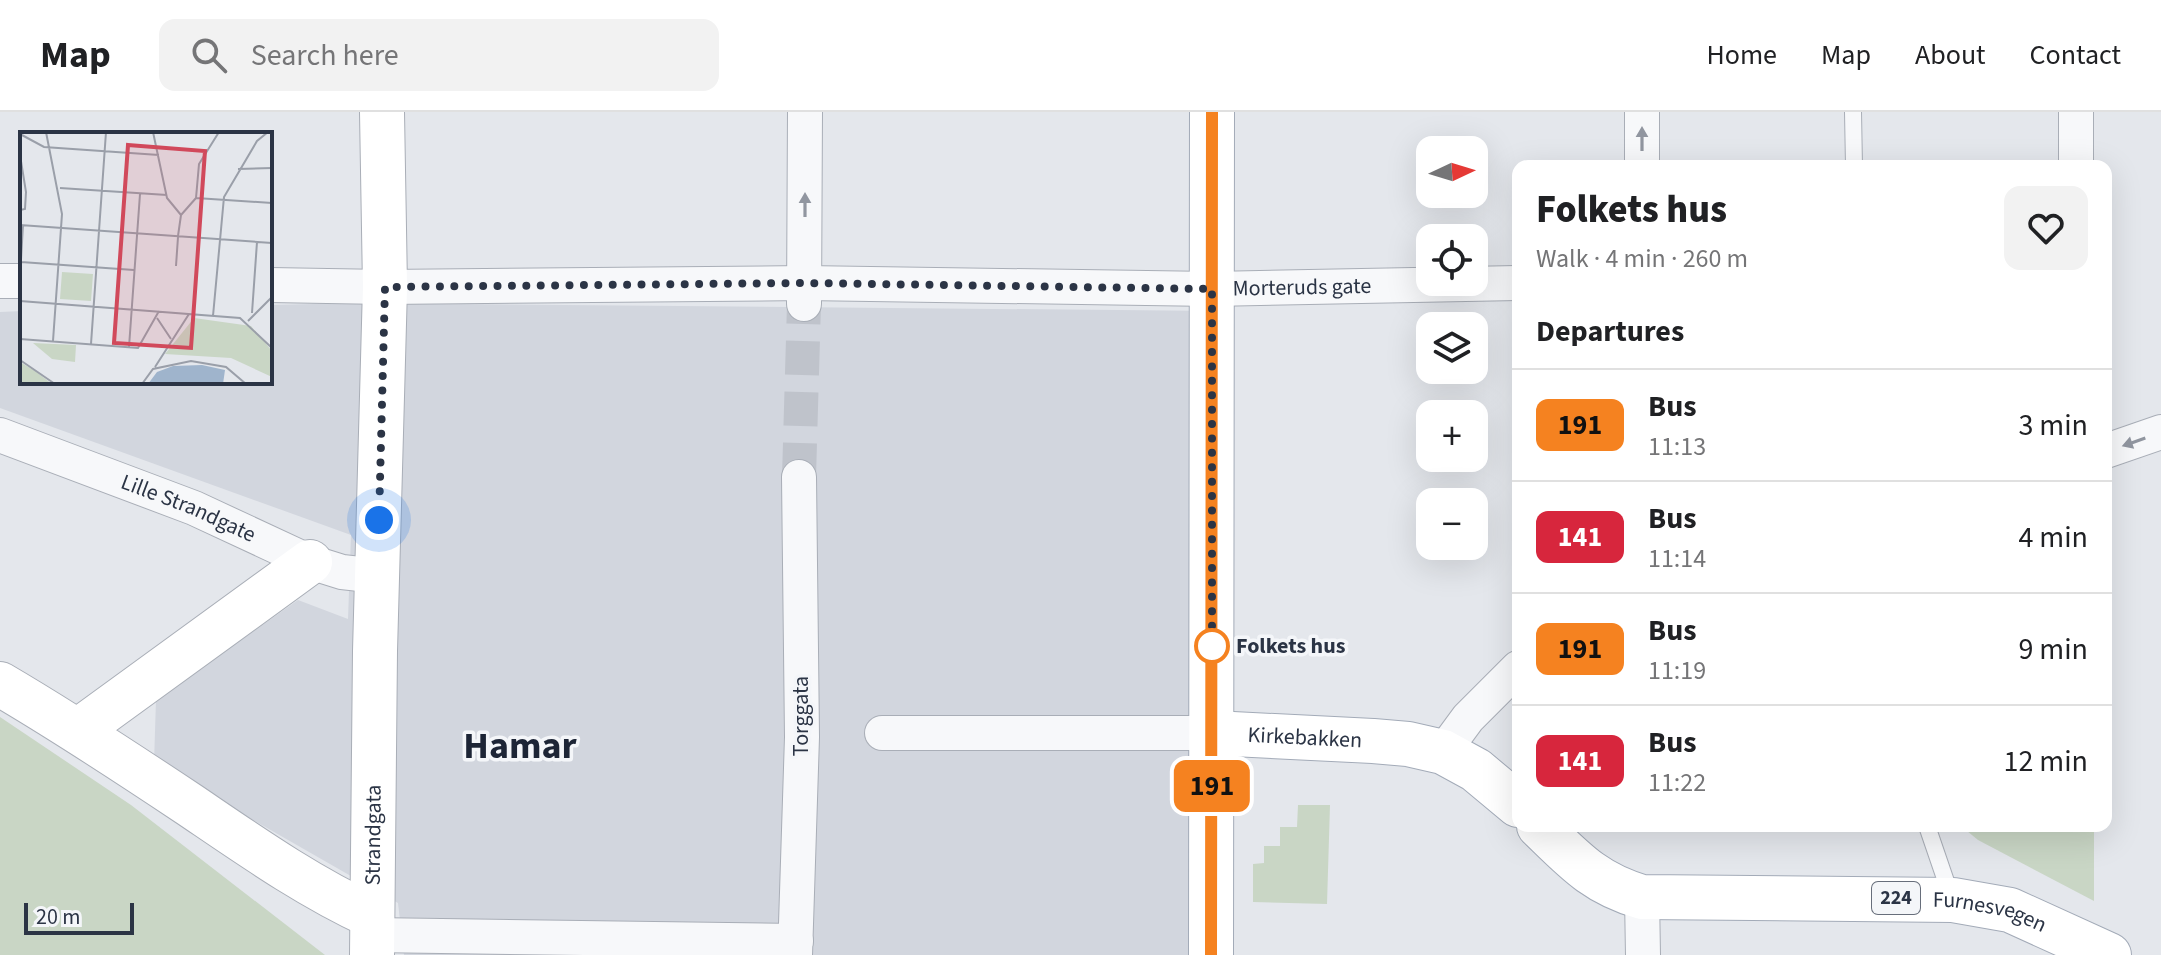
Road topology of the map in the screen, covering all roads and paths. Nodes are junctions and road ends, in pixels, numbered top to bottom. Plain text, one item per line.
1 (382, 112) edge
2 (805, 112) edge
3 (1212, 112) edge
4 (1642, 112) edge
5 (1853, 112) edge
6 (2076, 112) edge
7 (1642, 160) edge
8 (1854, 160) edge
9 (2076, 160) edge
10 (1512, 283) edge
11 (272, 285) edge
12 (385, 287) junction
13 (1212, 289) junction
14 (804, 293) junction
15 (2161, 432) edge
16 (0, 435) edge
17 (2112, 449) edge
18 (799, 477) tunnel mouth
19 (310, 562) junction
20 (378, 576) junction
21 (1512, 674) edge
22 (0, 684) edge
23 (79, 730) junction
24 (882, 733) dead end
25 (1213, 733) junction
26 (1443, 752) junction
27 (1512, 800) edge
28 (1545, 832) edge
29 (1929, 832) edge
30 (1657, 898) junction
31 (1953, 900) junction
32 (372, 935) edge
33 (796, 948) edge
34 (1211, 955) edge
35 (1643, 955) edge
36 (2109, 955) edge

1 - 12 main road, Strandgata
14 -> 2 street
3 - 13 main road
7 -> 4 street
5 - 8 lane
6 - 9 street
10 - 13 street, Morteruds gate
11 - 12 street, Morteruds gate
12 - 14 street, Morteruds gate
12 - 20 main road, Strandgata
13 - 14 street, Morteruds gate
13 - 25 main road
15 -> 17 street
16 - 19 street, Lille Strandgate
18 - 33 street, Torggata
19 - 20 street, Lille Strandgate
19 - 23 main road
20 - 32 main road, Strandgata
21 - 26 street
22 - 23 main road
23 - 32 main road
24 - 25 street, Kirkebakken
25 - 26 main road, Kirkebakken
25 - 34 main road
26 - 27 main road, Kirkebakken
28 - 30 main road, 224
29 - 31 lane
30 - 31 main road, Furnesvegen / 224
30 - 35 street
31 - 36 main road, Furnesvegen / 224
32 - 33 street

